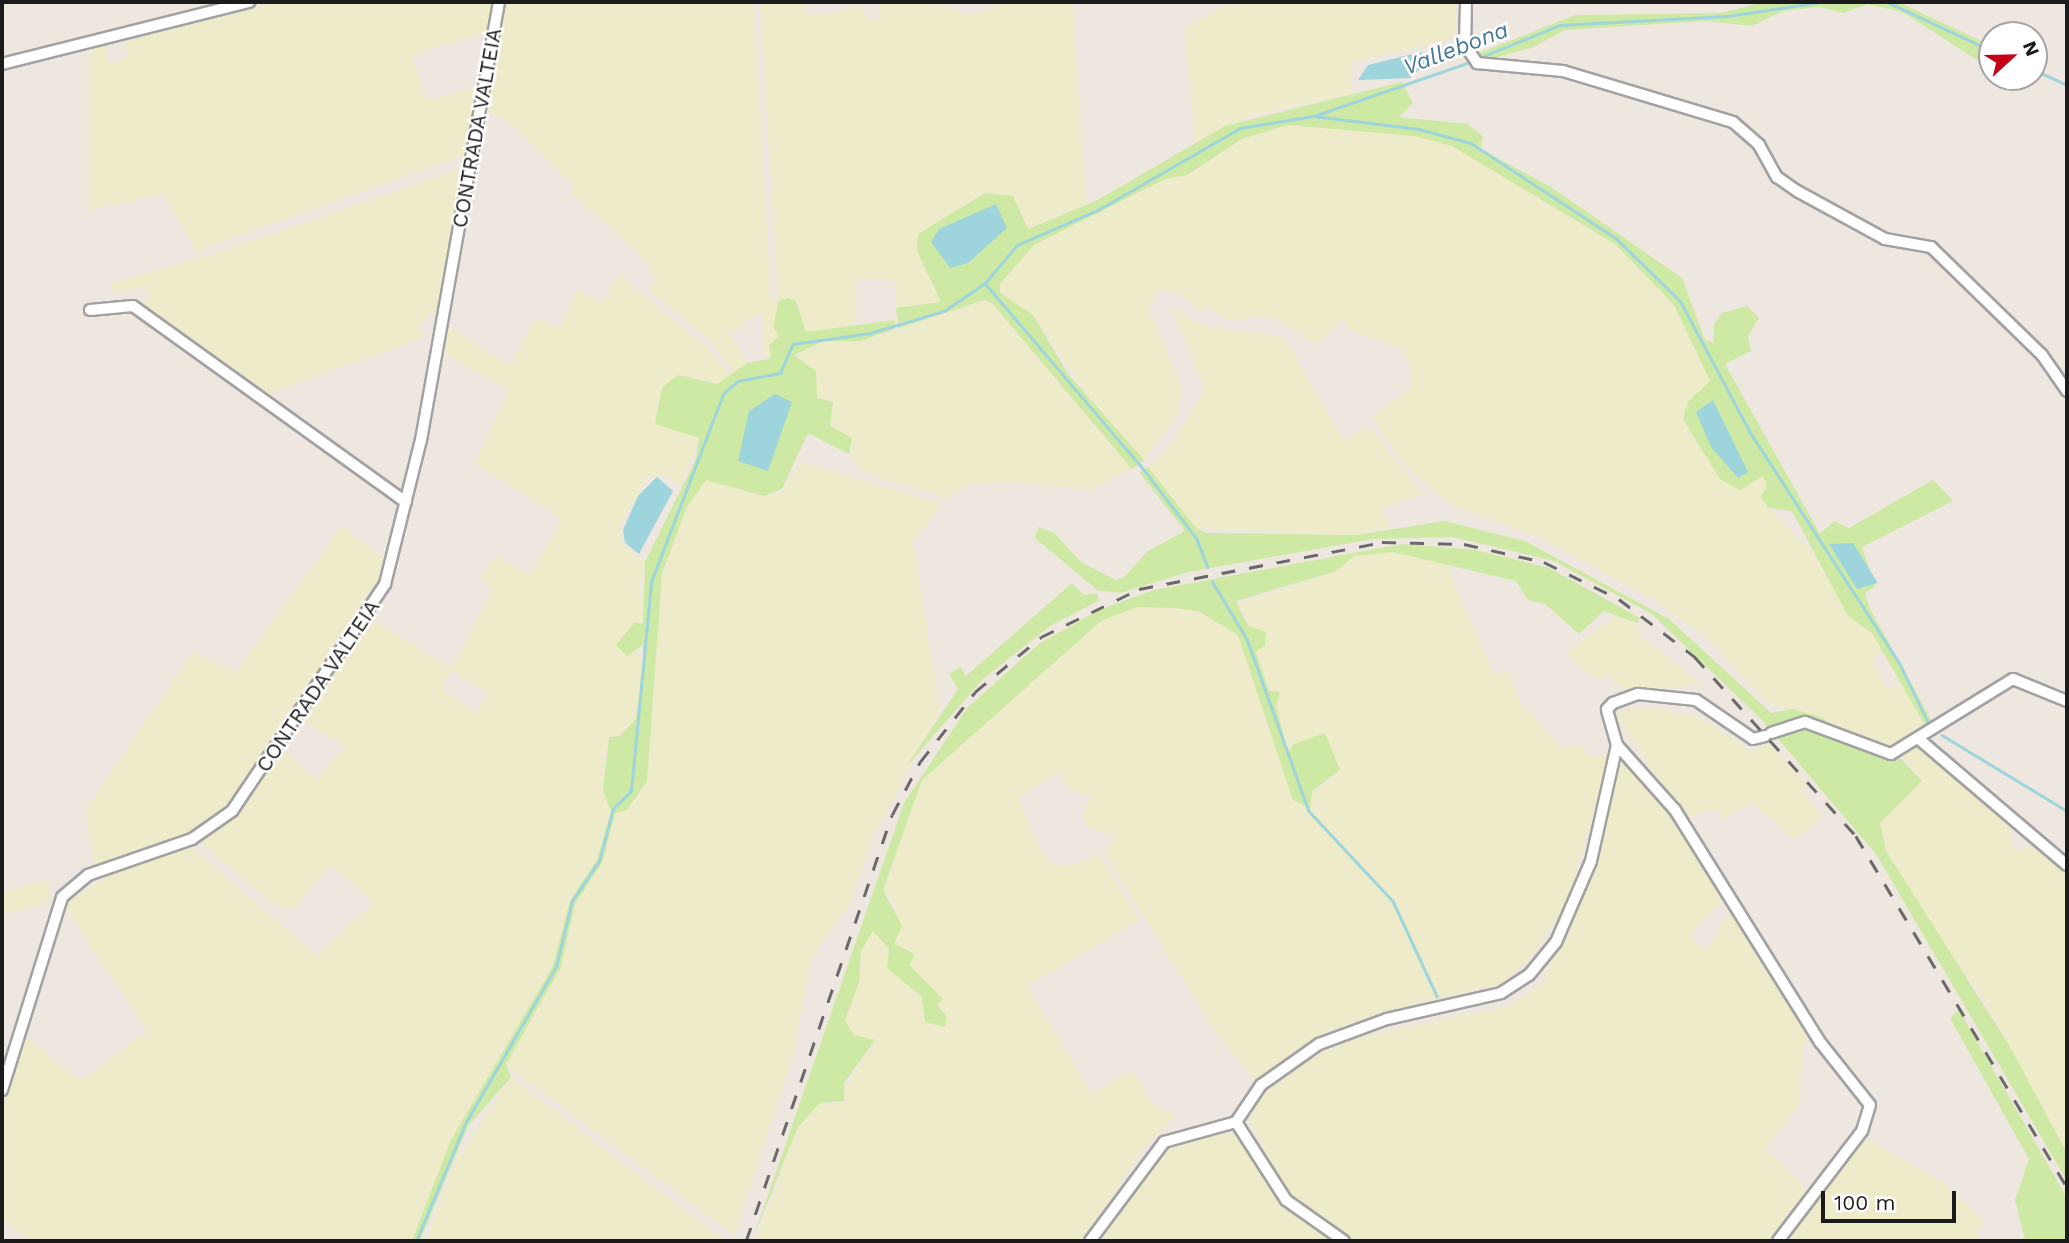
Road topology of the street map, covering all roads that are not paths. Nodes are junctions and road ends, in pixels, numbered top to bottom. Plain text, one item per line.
1 (249, 2) edge
2 (499, 2) edge
3 (1466, 2) edge
4 (2, 64) edge
5 (90, 310) dead end
6 (2067, 391) edge
7 (406, 502) junction
8 (2067, 701) edge
9 (1920, 740) junction
10 (1617, 745) junction
11 (2067, 865) edge
12 (2, 1090) edge
13 (1236, 1122) junction
14 (1090, 1241) edge
15 (1344, 1241) edge
16 (1778, 1241) edge

1 - 4 street
2 - 7 street, CONTRADA VALTEIA
3 - 6 street
5 - 7 street
7 - 12 street, CONTRADA VALTEIA
8 - 9 street
9 - 10 street
9 - 11 street
10 - 13 street
10 - 16 street
13 - 14 street
13 - 15 street

